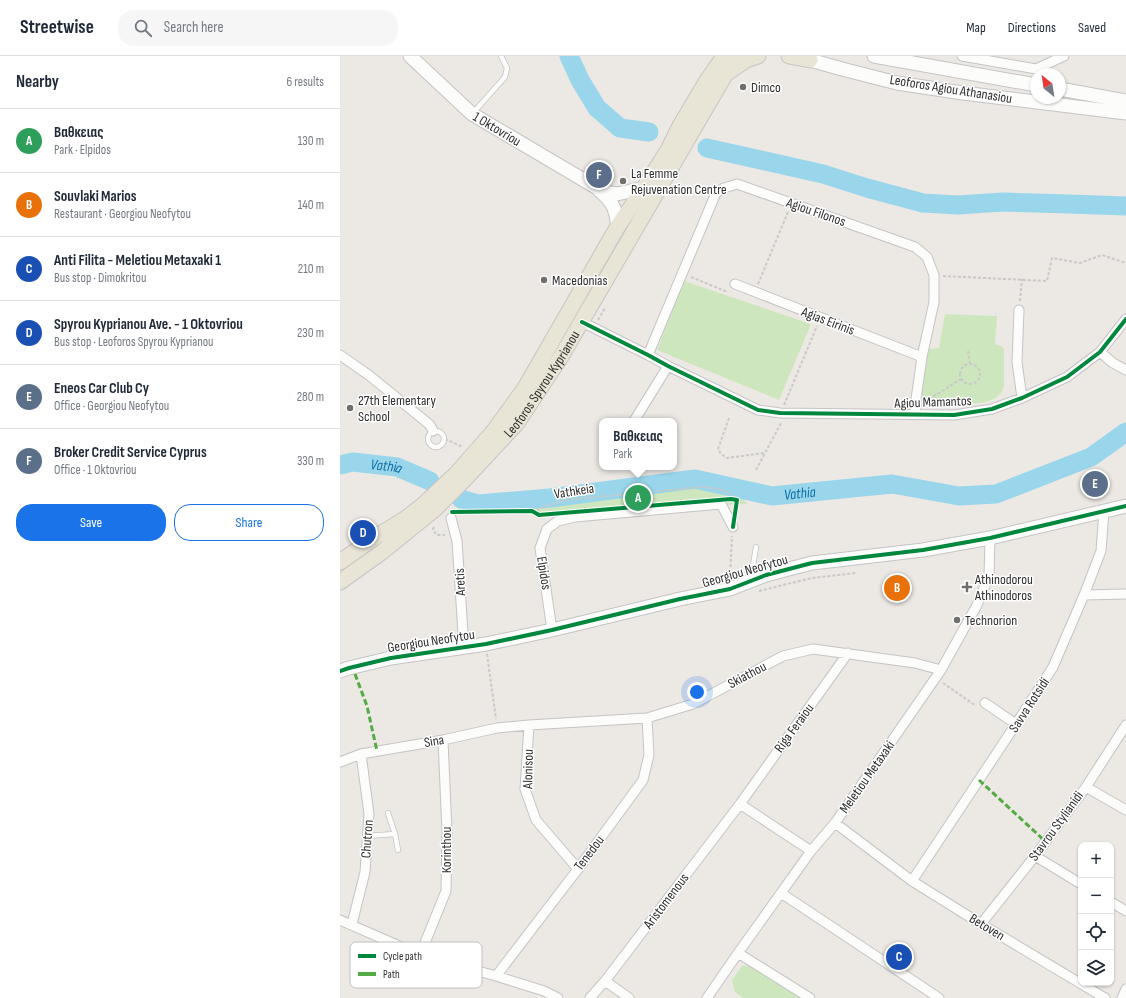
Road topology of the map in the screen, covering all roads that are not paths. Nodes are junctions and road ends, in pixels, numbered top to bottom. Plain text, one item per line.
1 (410, 56) edge
2 (501, 56) edge
3 (714, 56) edge
4 (724, 56) edge
5 (736, 56) edge
6 (758, 56) edge
7 (789, 56) edge
8 (963, 56) edge
9 (1064, 56) edge
10 (883, 57) edge
11 (806, 58) edge
12 (725, 74) junction
13 (706, 82) junction
14 (1030, 84) edge
15 (1066, 90) edge
16 (1126, 101) edge
17 (1126, 113) edge
18 (472, 114) junction
19 (683, 139) junction
20 (596, 188) junction
21 (644, 188) junction
22 (618, 226) junction
23 (734, 284) road end
24 (1019, 310) road end
25 (1126, 319) edge
26 (587, 325) junction
27 (1100, 352) junction
28 (340, 355) edge
29 (648, 355) junction
30 (922, 357) junction
31 (668, 366) junction
32 (1126, 370) edge
33 (1022, 398) junction
34 (915, 411) junction
35 (636, 418) edge
36 (433, 431) junction
37 (1126, 506) edge
38 (1104, 511) junction
39 (451, 518) dead end
40 (733, 527) road end
41 (990, 538) junction
42 (756, 547) dead end
43 (340, 562) edge
44 (751, 580) junction
45 (340, 582) edge
46 (1126, 594) edge
47 (1084, 595) junction
48 (552, 630) junction
49 (464, 648) junction
50 (848, 653) junction
51 (343, 669) edge
52 (941, 670) junction
53 (986, 703) road end
54 (646, 718) junction
55 (1016, 724) junction
56 (529, 725) junction
57 (1126, 725) edge
58 (443, 740) junction
59 (361, 754) junction
60 (340, 762) edge
61 (1086, 787) junction
62 (740, 804) junction
63 (1126, 810) edge
64 (388, 813) dead end
65 (835, 823) junction
66 (395, 834) junction
67 (367, 836) junction
68 (398, 850) dead end
69 (811, 851) junction
70 (1035, 856) junction
71 (578, 869) junction
72 (912, 881) junction
73 (1078, 882) edge
74 (781, 893) junction
75 (1114, 904) edge
76 (1126, 911) edge
77 (340, 920) edge
78 (352, 924) junction
79 (981, 924) junction
80 (391, 942) edge
81 (425, 942) edge
82 (738, 952) junction
83 (482, 972) edge
84 (496, 976) junction
85 (605, 981) junction
86 (1126, 989) edge
87 (933, 996) edge
88 (558, 998) edge
89 (590, 998) edge
90 (629, 998) edge
91 (707, 998) edge
92 (810, 998) edge
93 (1105, 998) edge
94 (1122, 998) edge

1 - 18 street, 1 Oktovriou
2 - 18 lane
3 - 13 main road
4 - 13 main road, Leoforos Spyrou Kyprianou
5 - 12 main road, Leoforos Spyrou Kyprianou
6 - 12 main road
7 - 11 main road
8 - 9 street
10 - 14 street, Leoforos Agiou Athanasiou
11 - 17 street, Leoforos Agiou Athanasiou
12 - 19 main road, Leoforos Spyrou Kyprianou
13 - 19 main road, Leoforos Spyrou Kyprianou
15 - 16 street
18 - 20 street, 1 Oktovriou
19 - 21 main road, Leoforos Spyrou Kyprianou
19 - 26 main road, Leoforos Spyrou Kyprianou
20 - 21 street, 1 Oktovriou
20 - 22 street, 1 Oktovriou
21 - 22 main road, Leoforos Spyrou Kyprianou
22 - 43 main road, Leoforos Spyrou Kyprianou
23 - 30 street, Agias Eirinis
24 - 33 street
25 - 27 street, Agiou Mamantos
26 - 29 street, Agiou Mamantos
26 - 45 main road, Leoforos Spyrou Kyprianou
27 - 32 street
27 - 33 street, Agiou Mamantos
28 - 36 street
29 - 30 street, Agiou Filonos
29 - 31 street, Agiou Mamantos
30 - 34 street, Agiou Filonos
31 - 34 street, Agiou Mamantos
31 - 35 street
33 - 34 street, Agiou Mamantos
36 - 36 lane
37 - 38 street, Georgiou Neofytou
38 - 41 street, Georgiou Neofytou
38 - 47 street, Savva Rotsidi
39 - 49 street, Aretis
40 - 48 street, Elpidos
41 - 44 street, Georgiou Neofytou
41 - 52 street, Meletiou Metaxaki
42 - 44 lane
44 - 48 street, Georgiou Neofytou
46 - 47 street
47 - 55 street, Savva Rotsidi
48 - 49 street, Georgiou Neofytou
49 - 51 street, Georgiou Neofytou
50 - 52 street, Skiathou
50 - 54 street, Skiathou
50 - 62 street, Riga Feraiou
52 - 65 street, Meletiou Metaxaki
53 - 55 street
54 - 56 street, Skiathou
54 - 71 street, Tenedou
55 - 72 street, Savva Rotsidi
56 - 58 street, Sina
56 - 71 street, Alonisou
57 - 61 street, Stavrou Stylianidi
58 - 59 street, Sina
58 - 81 street, Korinthou
59 - 60 street, Sina
59 - 67 street, Chutron
61 - 63 street
61 - 70 street, Stavrou Stylianidi
62 - 69 street
62 - 85 street, Aristomenous
64 - 66 lane
65 - 69 street, Meletiou Metaxaki
65 - 72 street, Betoven
66 - 67 lane
66 - 68 lane
67 - 78 street, Chutron
69 - 74 street, Meletiou Metaxaki
70 - 73 street
70 - 79 street, Stavrou Stylianidi
71 - 84 street, Tenedou
72 - 79 street, Betoven
74 - 82 street, Meletiou Metaxaki
74 - 87 street
75 - 76 street
77 - 78 street
78 - 80 street
79 - 93 street, Betoven
82 - 91 street, Meletiou Metaxaki
82 - 92 street
83 - 84 street
84 - 88 street
85 - 89 street, Aristomenous
85 - 90 street
86 - 94 street

